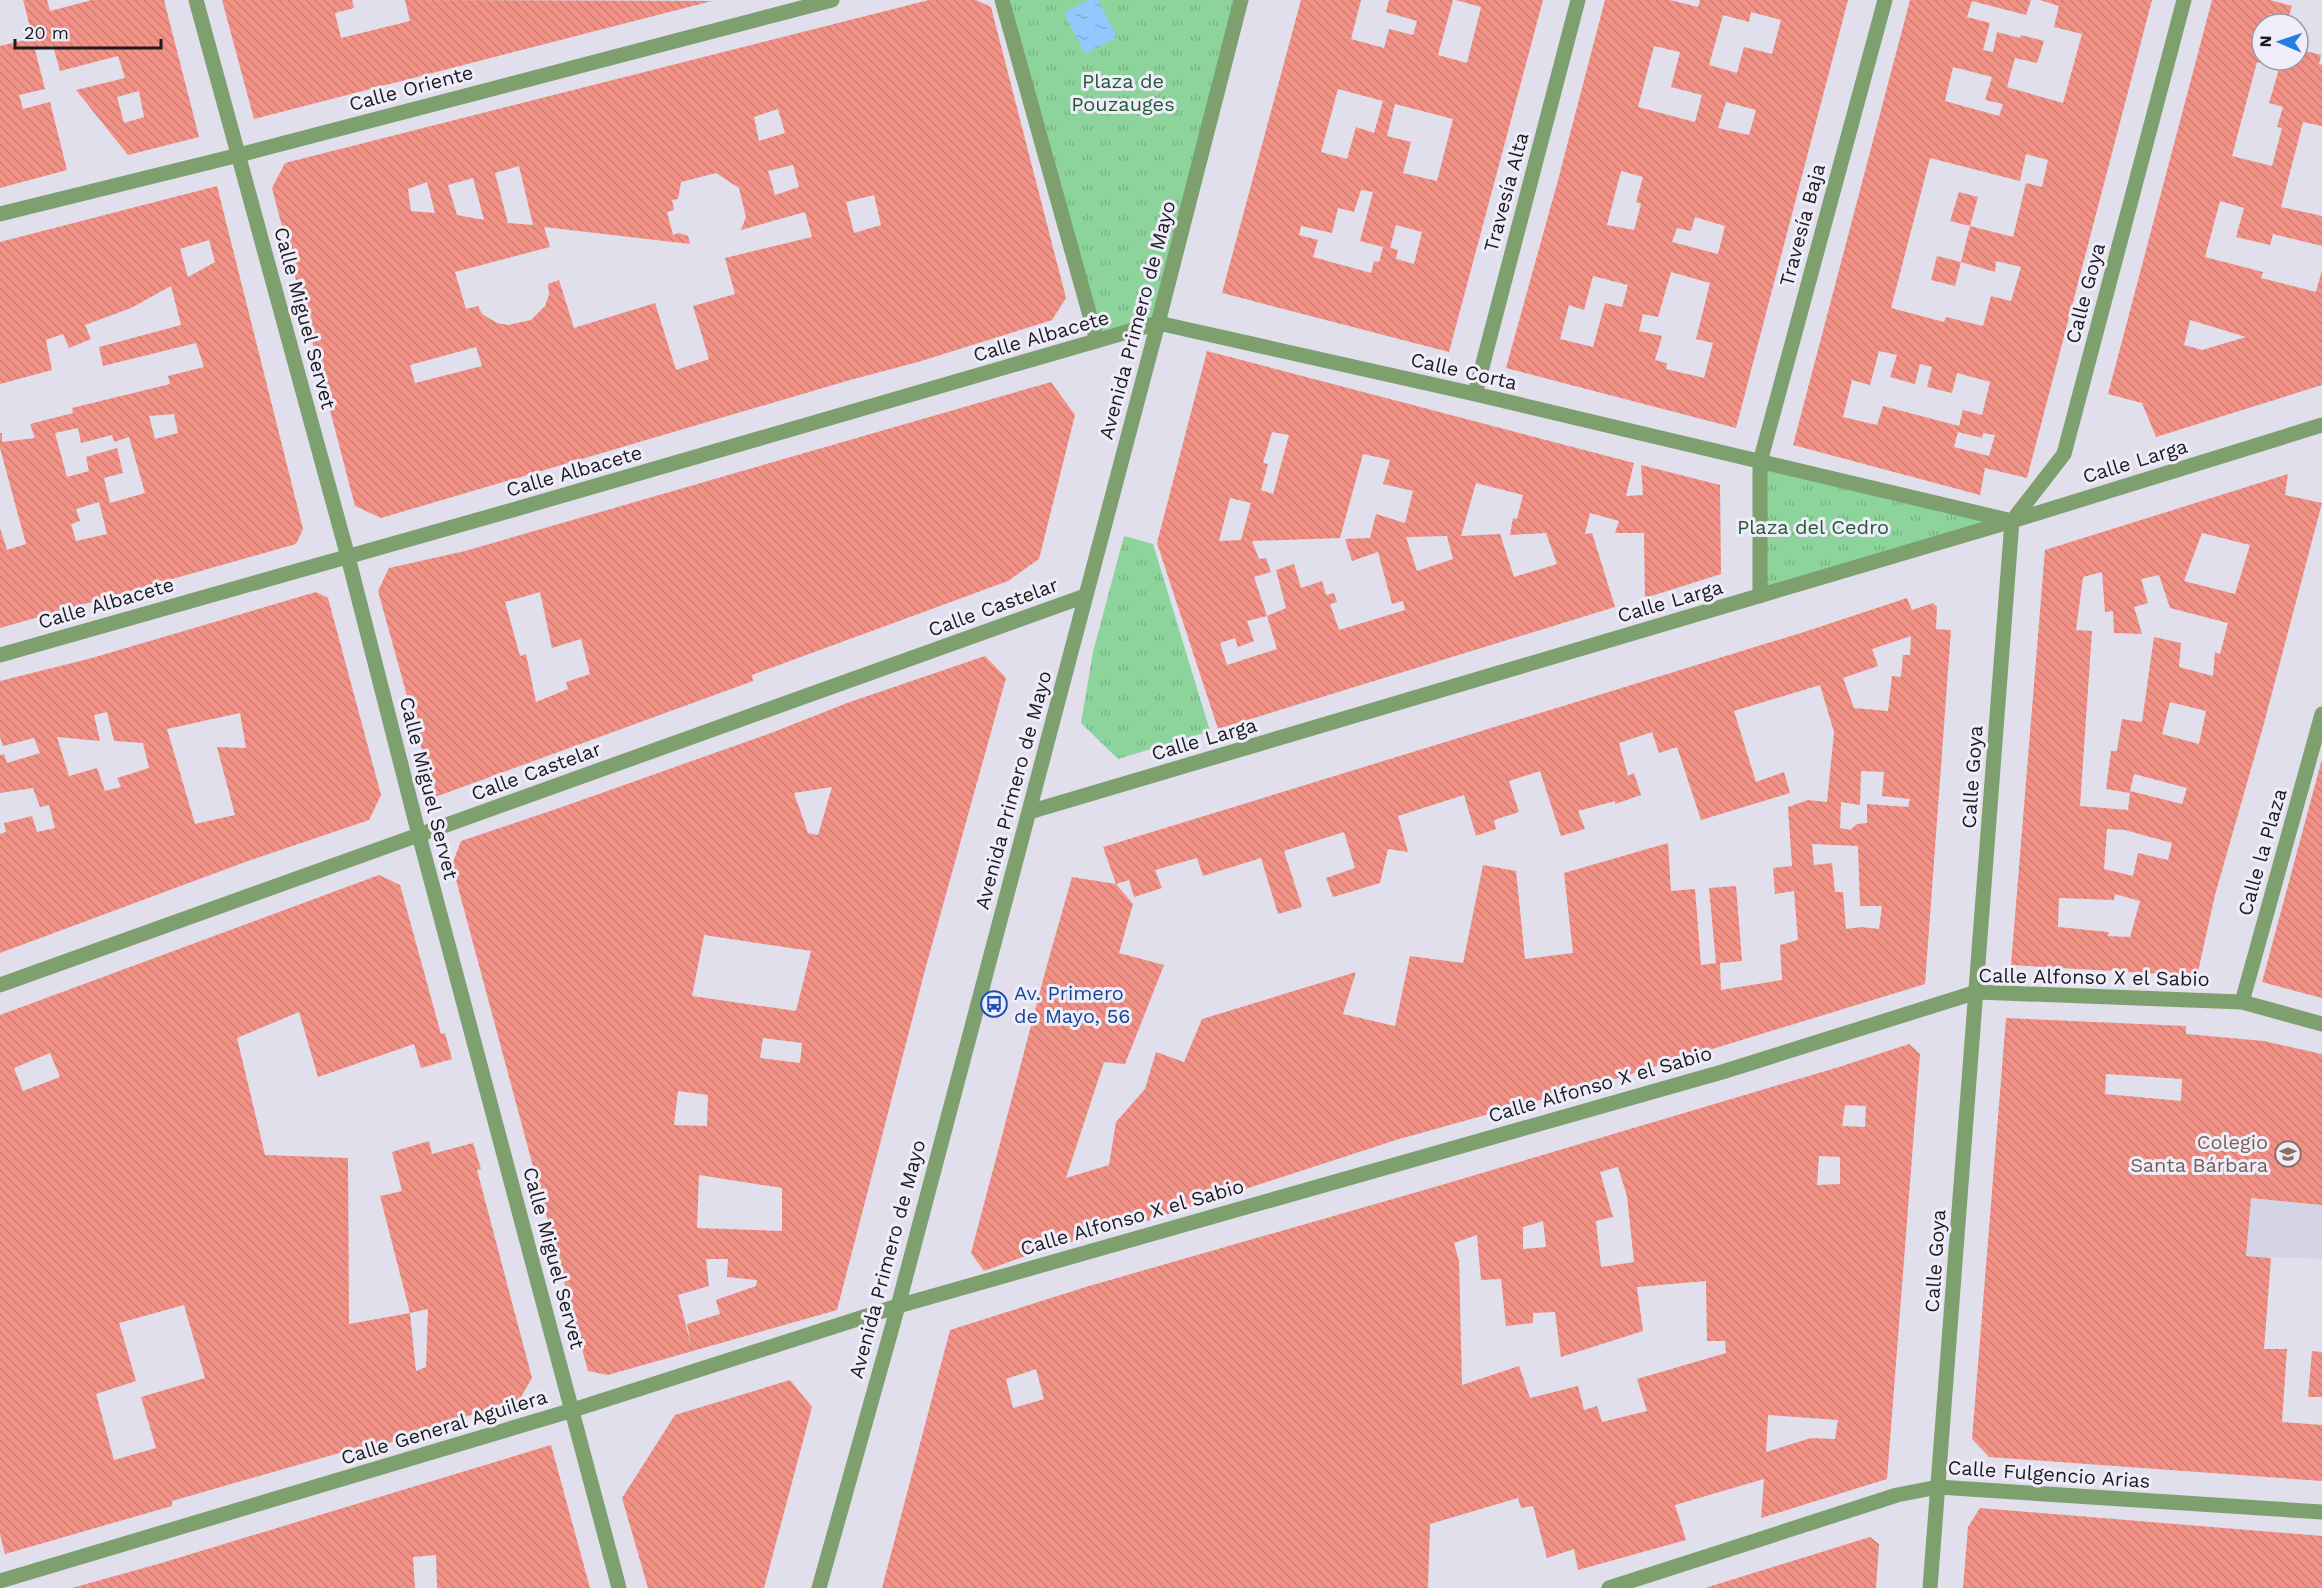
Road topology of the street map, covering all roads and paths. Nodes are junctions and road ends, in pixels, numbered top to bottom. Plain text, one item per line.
1 (196, 0) edge
2 (832, 0) edge
3 (1002, 0) edge
4 (1241, 0) edge
5 (1578, 0) edge
6 (1885, 0) edge
7 (2184, 0) edge
8 (239, 155) junction
9 (0, 214) edge
10 (1158, 323) junction
11 (1096, 341) junction
12 (1475, 394) junction
13 (2322, 426) edge
14 (1760, 462) junction
15 (2012, 521) junction
16 (348, 557) junction
17 (1085, 596) junction
18 (1760, 597) junction
19 (0, 655) edge
20 (2322, 714) edge
21 (1029, 812) junction
22 (419, 835) junction
23 (0, 985) edge
24 (1977, 992) junction
25 (2242, 1002) junction
26 (2322, 1024) edge
27 (898, 1306) junction
28 (573, 1410) junction
29 (1938, 1487) junction
30 (2322, 1512) edge
31 (0, 1581) edge
32 (619, 1588) edge
33 (819, 1588) edge
34 (1609, 1588) edge
35 (1930, 1588) edge

1 - 8 street, Calle Miguel Servet
2 - 8 street, Calle Oriente
3 - 11 street
4 - 10 street, Avenida Primero de Mayo
5 - 12 street, Travesía Alta
6 - 14 street, Travesía Baja
7 - 15 street, Calle Goya
8 - 9 street, Calle Oriente
8 - 16 street, Calle Miguel Servet
10 - 11 street, Calle Albacete
10 - 12 street, Calle Corta
10 - 17 street, Avenida Primero de Mayo
11 - 16 street, Calle Albacete
12 - 14 street, Calle Corta
13 - 15 street, Calle Larga
14 - 15 street
14 - 18 street
15 - 18 street, Calle Larga
15 - 24 street, Calle Goya
16 - 19 street, Calle Albacete
16 - 22 street, Calle Miguel Servet
17 - 21 street, Avenida Primero de Mayo
17 - 22 street, Calle Castelar
18 - 21 street, Calle Larga
20 - 25 street, Calle la Plaza
21 - 27 street, Avenida Primero de Mayo
22 - 23 street, Calle Castelar
22 - 28 street, Calle Miguel Servet
24 - 25 street, Calle Alfonso X el Sabio
24 - 27 street, Calle Alfonso X el Sabio
24 - 29 street, Calle Goya
25 - 26 street, Calle Alfonso X el Sabio
27 - 28 street, Calle General Aguilera
27 - 33 street, Avenida Primero de Mayo
28 - 31 street, Calle General Aguilera
28 - 32 street, Calle Miguel Servet
29 - 30 street, Calle Fulgencio Arias
29 - 34 street, Calle Fulgencio Arias
29 - 35 street, Calle Goya

